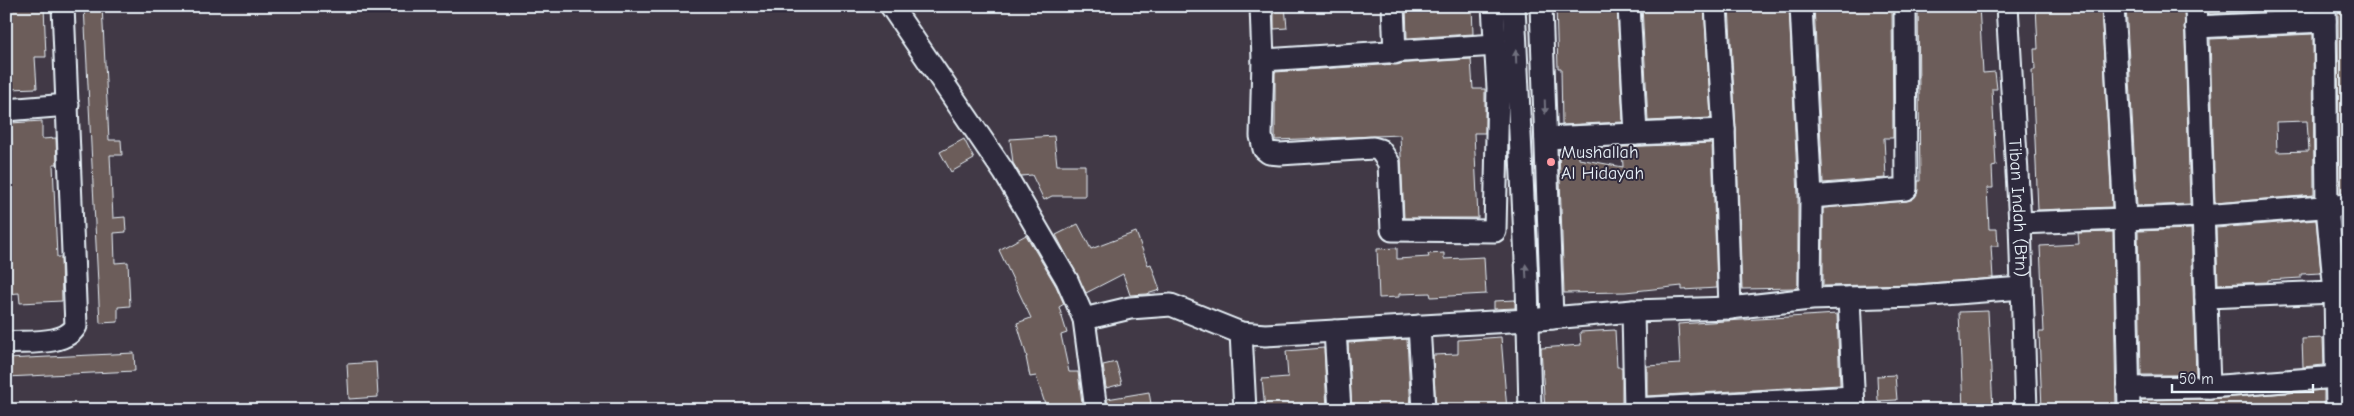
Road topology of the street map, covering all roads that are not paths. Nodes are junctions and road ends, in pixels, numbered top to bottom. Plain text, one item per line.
1 (63, 6) edge
2 (891, 6) edge
3 (1260, 6) edge
4 (1393, 6) edge
5 (1493, 6) edge
6 (1514, 6) edge
7 (1541, 6) edge
8 (1629, 6) edge
9 (1716, 6) edge
10 (1801, 6) edge
11 (1904, 6) edge
12 (2007, 6) edge
13 (2113, 6) edge
14 (2325, 14) edge
15 (2196, 16) edge
16 (1496, 45) junction
17 (1395, 53) junction
18 (1263, 60) junction
19 (1508, 88) junction
20 (68, 105) junction
21 (6, 110) edge
22 (1724, 130) junction
23 (1636, 134) junction
24 (1546, 138) junction
25 (1811, 197) junction
26 (2348, 205) edge
27 (2327, 207) junction
28 (2203, 216) junction
29 (2125, 218) junction
30 (2020, 223) junction
31 (2022, 288) junction
32 (2335, 292) junction
33 (2206, 296) junction
34 (1849, 298) junction
35 (1810, 299) junction
36 (1730, 308) junction
37 (1633, 311) junction
38 (1552, 318) junction
39 (1084, 319) junction
40 (1528, 320) junction
41 (1419, 326) junction
42 (1335, 331) junction
43 (1241, 334) junction
44 (6, 343) edge
45 (2336, 377) junction
46 (2209, 387) junction
47 (2128, 388) junction
48 (1853, 404) edge
49 (1756, 407) edge
50 (1635, 409) edge
51 (1096, 410) edge
52 (1245, 410) edge
53 (1340, 410) edge
54 (1424, 410) edge
55 (1530, 410) edge
56 (2026, 410) edge
57 (2129, 410) edge
58 (2337, 410) edge

1 - 20 street
2 - 39 street
3 - 18 street
4 - 17 street
5 - 16 street
19 -> 6 street
7 -> 24 street
8 - 23 street
9 - 22 street
10 - 25 street
11 - 25 street
12 - 30 street, Tiban Indah (Btn)
13 - 29 street
14 - 15 street
14 - 27 street
15 - 28 street
16 - 17 street
16 - 19 street
17 - 18 street
18 - 19 street
40 -> 19 street
20 - 21 street
20 - 44 street
22 - 23 street
22 - 36 street
23 - 24 street
24 - 38 street
25 - 35 street
26 - 27 street
27 - 28 street
27 - 32 street
28 - 29 street
28 - 33 street
29 - 30 street
29 - 47 street
30 - 31 street, Tiban Indah (Btn)
31 - 34 street
31 - 56 street, Tiban Indah (Btn)
32 - 33 street
32 - 45 street
33 - 46 street
34 - 35 street
34 - 48 street
35 - 36 street
36 - 37 street
37 - 38 street
37 - 50 street
38 - 40 street
39 - 43 street
39 - 51 street
40 - 41 street
40 - 55 street
41 - 42 street
41 - 54 street
42 - 43 street
42 - 53 street
43 - 52 street
45 - 46 street
45 - 58 street
46 - 47 street
47 - 57 street
48 - 49 street
49 - 50 street

